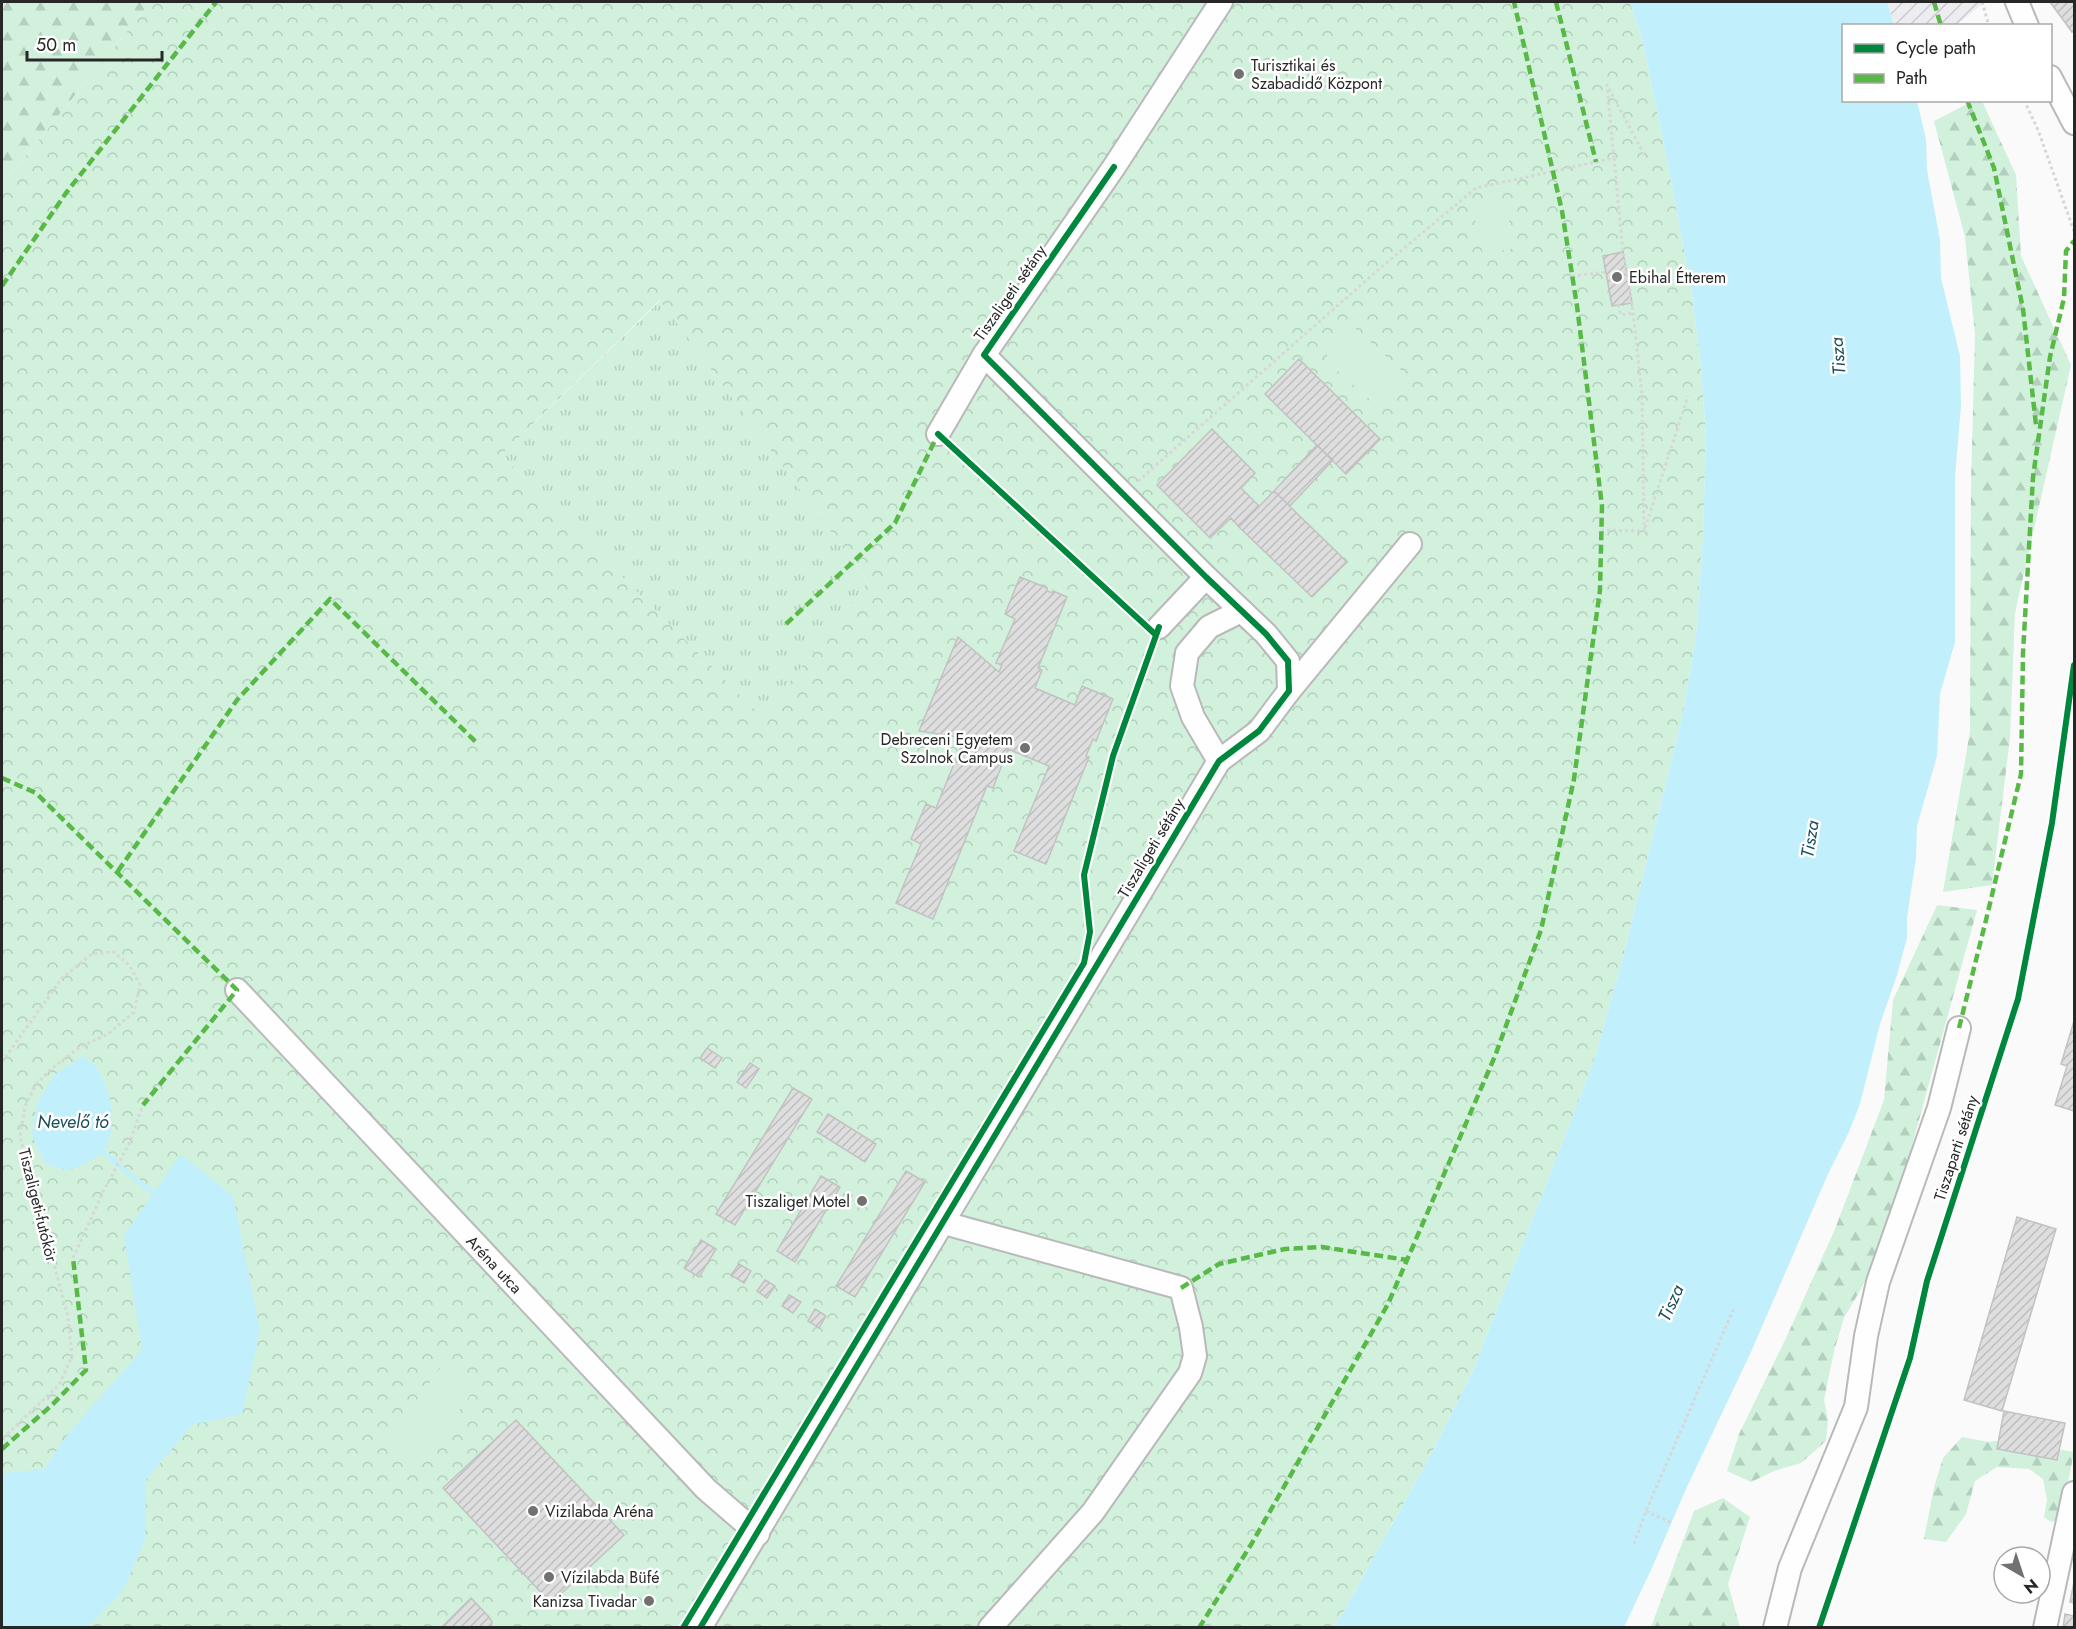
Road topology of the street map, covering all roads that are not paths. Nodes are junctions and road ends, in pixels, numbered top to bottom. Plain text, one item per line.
1 (1221, 2) edge
2 (2017, 2) edge
3 (2026, 24) edge
4 (2052, 81) edge
5 (2074, 123) edge
6 (984, 355) junction
7 (938, 434) dead end
8 (1410, 544) dead end
9 (1206, 577) junction
10 (1241, 611) junction
11 (1158, 627) dead end
12 (1289, 691) junction
13 (1219, 761) junction
14 (237, 990) dead end
15 (1959, 1028) dead end
16 (944, 1223) junction
17 (2074, 1493) edge
18 (758, 1534) junction
19 (700, 1628) edge
20 (990, 1628) edge
21 (1775, 1628) edge
22 (2045, 1628) edge

1 - 6 street, Tiszaligeti sétány
2 - 3 street
4 - 5 street
6 - 7 street
6 - 9 street, Tiszaligeti sétány
8 - 12 street, Tiszaligeti sétány
9 - 10 street, Tiszaligeti sétány
9 - 11 street
10 - 12 street, Tiszaligeti sétány
10 - 13 street
12 - 13 street, Tiszaligeti sétány
13 - 16 street, Tiszaligeti sétány
14 - 18 street, Aréna utca
15 - 21 street
16 - 18 street, Tiszaligeti sétány
16 - 20 street
17 - 22 street
18 - 19 street, Tiszaligeti sétány

